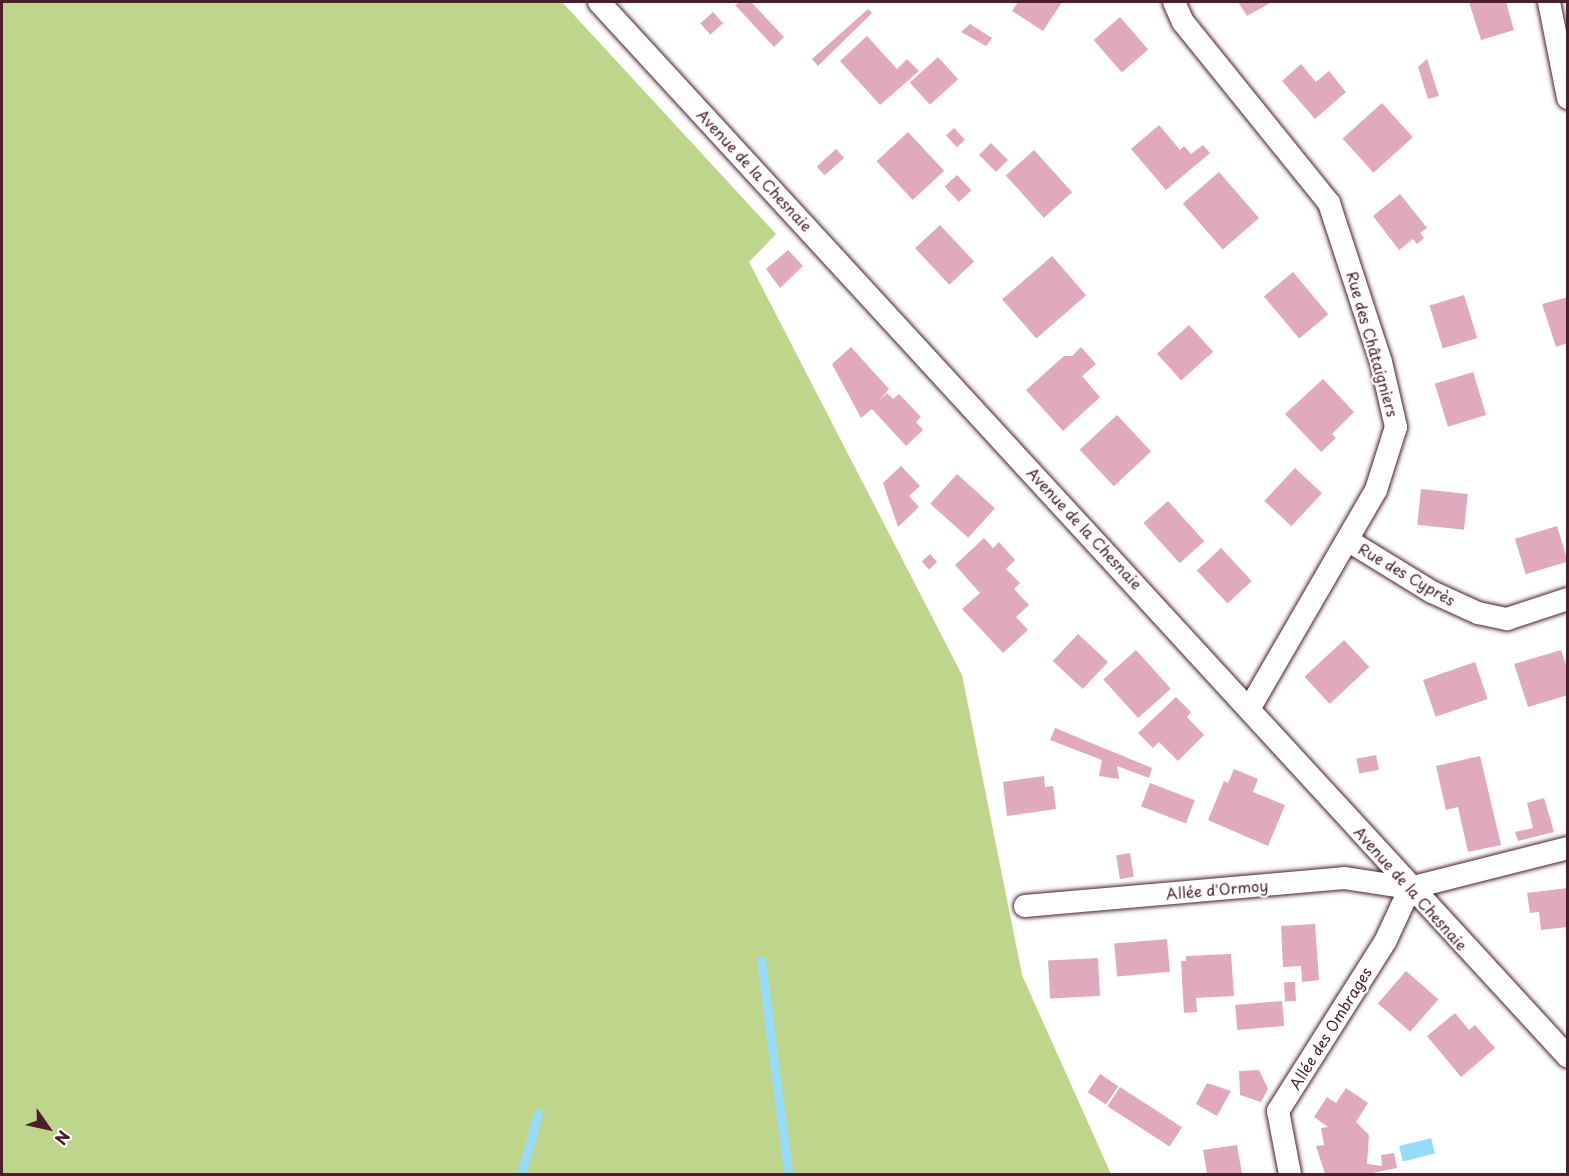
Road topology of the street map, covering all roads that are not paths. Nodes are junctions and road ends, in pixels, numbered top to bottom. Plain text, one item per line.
1 (599, 2) edge
2 (1174, 2) edge
3 (1550, 2) edge
4 (1568, 98) edge
5 (1349, 541) junction
6 (1568, 599) edge
7 (1250, 707) junction
8 (1568, 848) edge
9 (1410, 888) junction
10 (1024, 906) dead end
11 (1568, 1057) edge
12 (1290, 1174) edge

1 - 7 street, Avenue de la Chesnaie
2 - 5 street, Rue des Châtaigniers
3 - 4 street
5 - 6 street, Rue des Cyprès
5 - 7 street, Rue des Châtaigniers
7 - 9 street, Avenue de la Chesnaie
8 - 9 street
9 - 10 street, Allée d'Ormoy
9 - 11 street, Avenue de la Chesnaie
9 - 12 street, Allée des Ombrages

